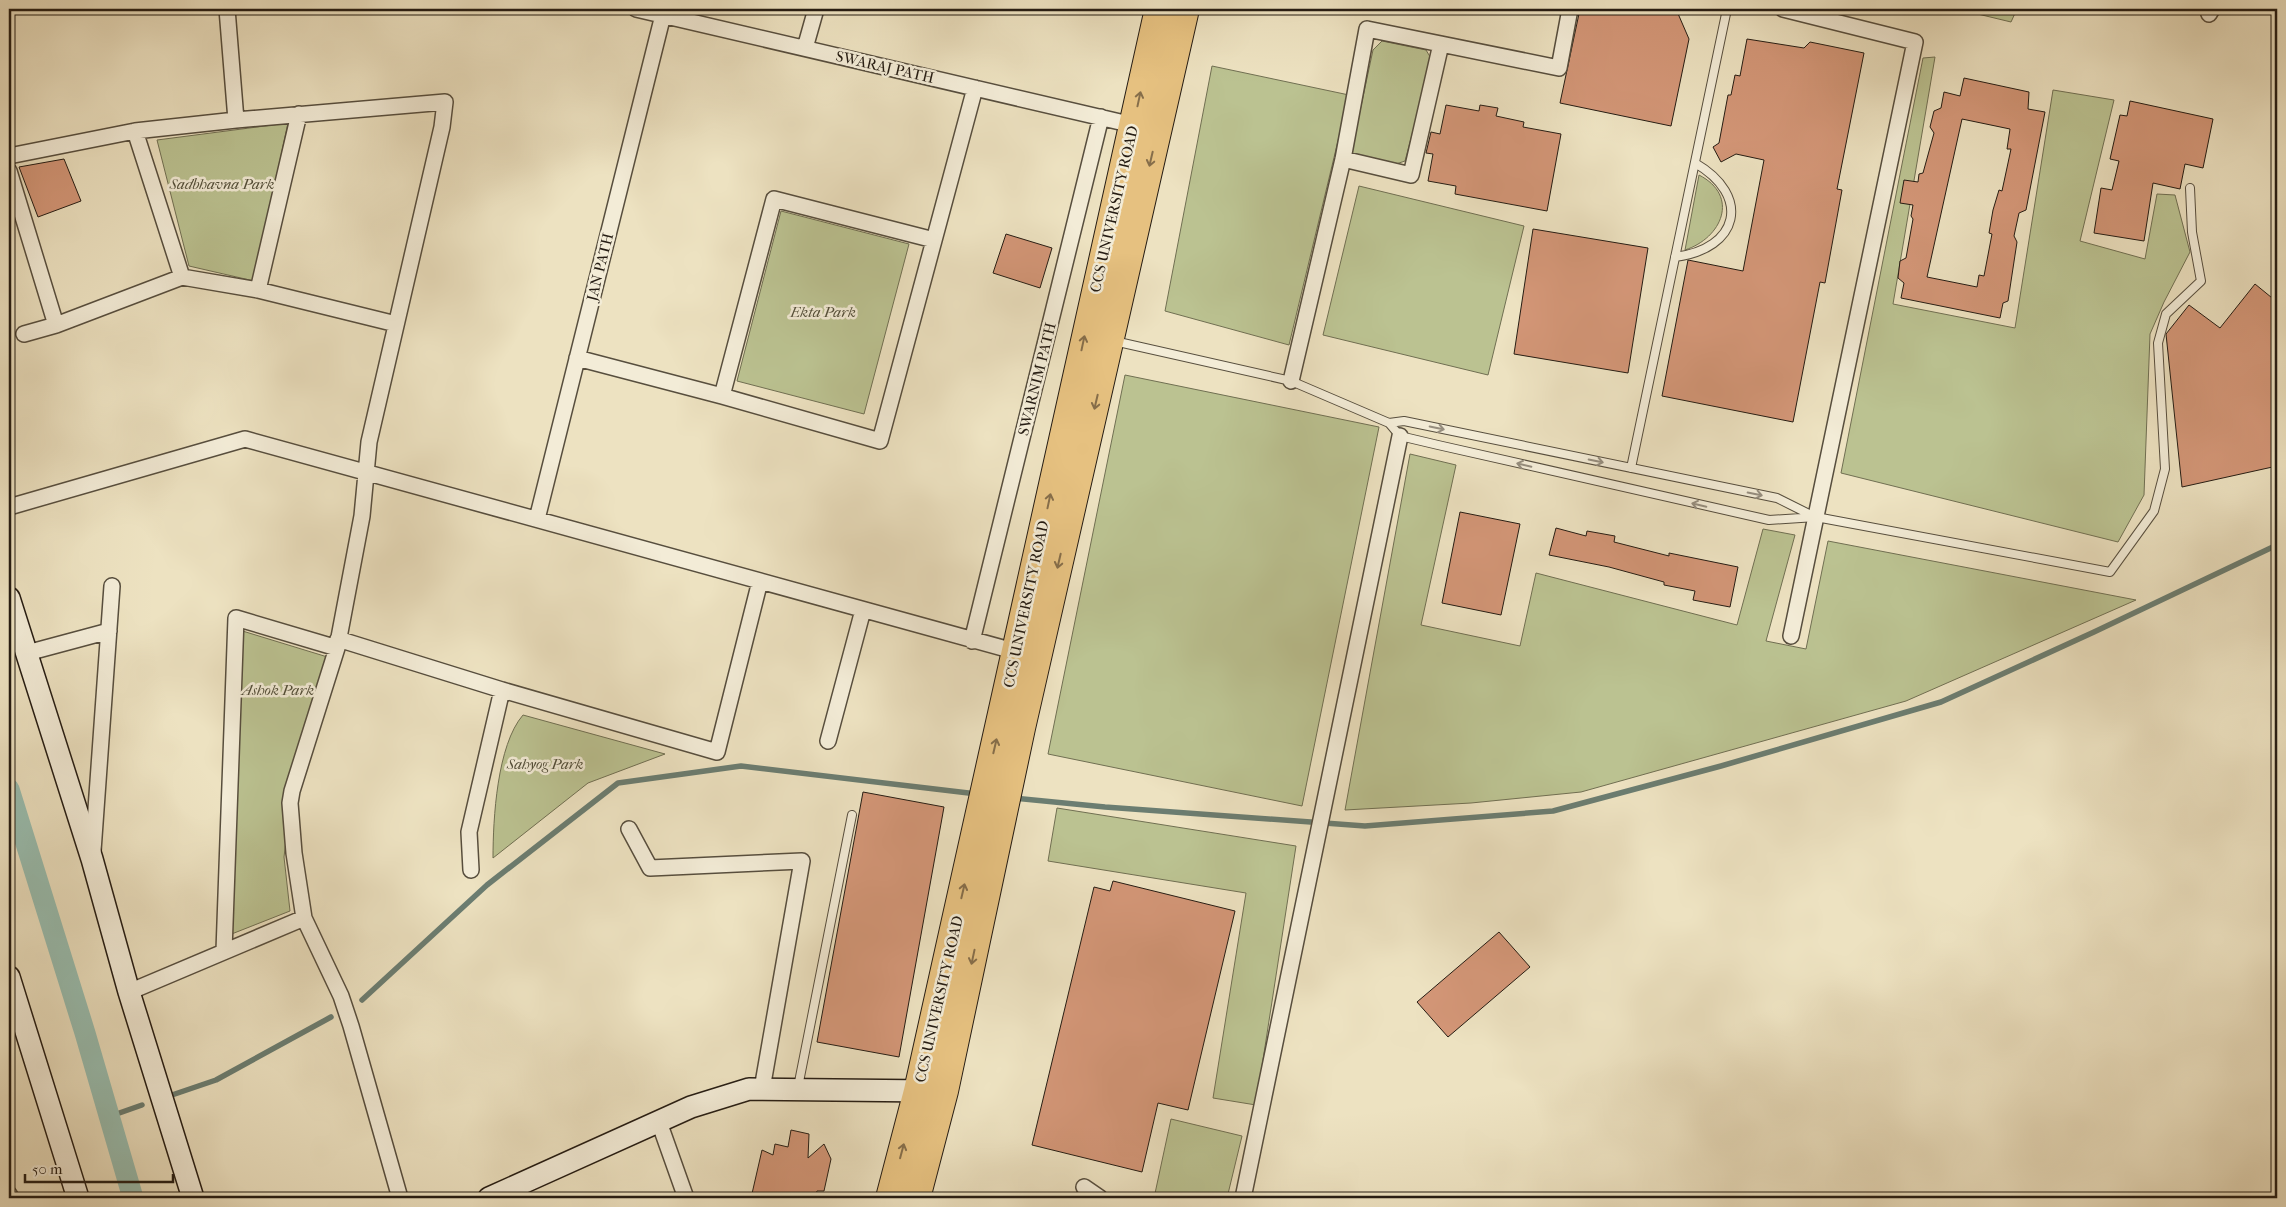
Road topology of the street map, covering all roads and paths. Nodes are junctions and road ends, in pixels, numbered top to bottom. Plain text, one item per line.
1 (227, 9) edge
2 (636, 9) edge
3 (816, 9) edge
4 (1159, 9) edge
5 (1185, 9) edge
6 (1570, 9) edge
7 (1727, 9) edge
8 (1783, 9) edge
9 (663, 15) junction
10 (686, 15) edge
11 (1441, 44) junction
12 (805, 48) junction
13 (975, 88) junction
14 (299, 114) junction
15 (1101, 117) junction
16 (236, 120) junction
17 (1133, 125) junction
18 (135, 131) junction
19 (9, 156) edge
20 (1343, 159) junction
21 (1695, 163) junction
22 (15, 176) edge
23 (2190, 188) dead end
24 (934, 240) junction
25 (1675, 257) junction
26 (182, 277) junction
27 (258, 290) junction
28 (396, 324) junction
29 (56, 325) junction
30 (24, 334) dead end
31 (1110, 340) junction
32 (577, 358) junction
33 (1291, 381) junction
34 (722, 396) junction
35 (1389, 423) junction
36 (1400, 436) junction
37 (1632, 468) junction
38 (367, 471) junction
39 (9, 507) edge
40 (1816, 517) junction
41 (537, 519) junction
42 (760, 581) junction
43 (112, 586) dead end
44 (9, 598) edge
45 (863, 610) junction
46 (109, 632) junction
47 (1791, 636) dead end
48 (972, 640) junction
49 (338, 644) junction
50 (27, 653) junction
51 (1027, 655) junction
52 (502, 690) junction
53 (828, 741) dead end
54 (852, 815) dead end
55 (629, 829) dead end
56 (92, 859) junction
57 (471, 870) dead end
58 (304, 918) junction
59 (224, 951) junction
60 (9, 977) edge
61 (129, 992) junction
62 (762, 1089) junction
63 (798, 1090) junction
64 (931, 1091) junction
65 (659, 1122) junction
66 (1084, 1187) dead end
67 (9, 1194) edge
68 (11, 1198) edge
69 (78, 1198) edge
70 (193, 1198) edge
71 (400, 1198) edge
72 (489, 1198) edge
73 (686, 1198) edge
74 (890, 1198) edge
75 (916, 1198) edge
76 (1100, 1198) edge
77 (1243, 1198) edge

1 - 16 street
2 - 9 street, SWARAJ PATH
3 - 12 street
17 -> 4 highway, CCS UNIVERSITY ROAD
5 -> 31 highway, CCS UNIVERSITY ROAD
6 - 11 street
7 - 21 lane
8 - 40 street
9 - 10 street, SWARAJ PATH
9 - 32 street, JAN PATH
10 - 12 street, SWARAJ PATH
11 - 20 street
11 - 20 street
12 - 13 street, SWARAJ PATH
13 - 15 street, SWARAJ PATH
13 - 24 street
14 - 16 street
14 - 27 street
14 - 28 street
15 - 17 street, SWARAJ PATH
15 - 48 street, SWARNIM PATH
16 - 18 street
51 -> 17 highway, CCS UNIVERSITY ROAD
18 - 19 street
18 - 26 street
20 - 33 street
21 - 25 lane
21 - 25 lane
22 - 29 street
23 - 40 lane
24 - 34 street
24 - 34 street
25 - 37 lane
26 - 27 street
26 - 29 street
27 - 28 street
28 - 38 street
29 - 30 street
31 - 33 lane
31 -> 51 highway, CCS UNIVERSITY ROAD
32 - 34 street
32 - 41 street, JAN PATH
33 - 35 lane
35 - 36 lane
35 -> 37 lane
40 -> 36 lane
36 - 77 street
37 -> 40 lane
38 - 39 street
38 - 41 street
38 - 49 street
40 - 47 street
41 - 42 street
42 - 45 street
42 - 52 street
43 - 46 street
44 - 50 street
45 - 48 street
45 - 53 street
46 - 50 street
46 - 56 street
48 - 51 street
49 - 52 street
49 - 58 street
49 - 59 street
50 - 56 street
51 - 64 highway, CCS UNIVERSITY ROAD
52 - 57 street
54 - 63 lane
55 - 62 street
56 - 61 street
58 - 59 street
58 - 71 street
59 - 61 street
60 - 69 street
61 - 70 street
62 - 63 street
62 - 65 street
63 - 64 street
74 -> 64 highway, CCS UNIVERSITY ROAD
64 - 75 highway, CCS UNIVERSITY ROAD
65 - 72 street
65 - 73 street
66 - 76 street
67 - 68 street

